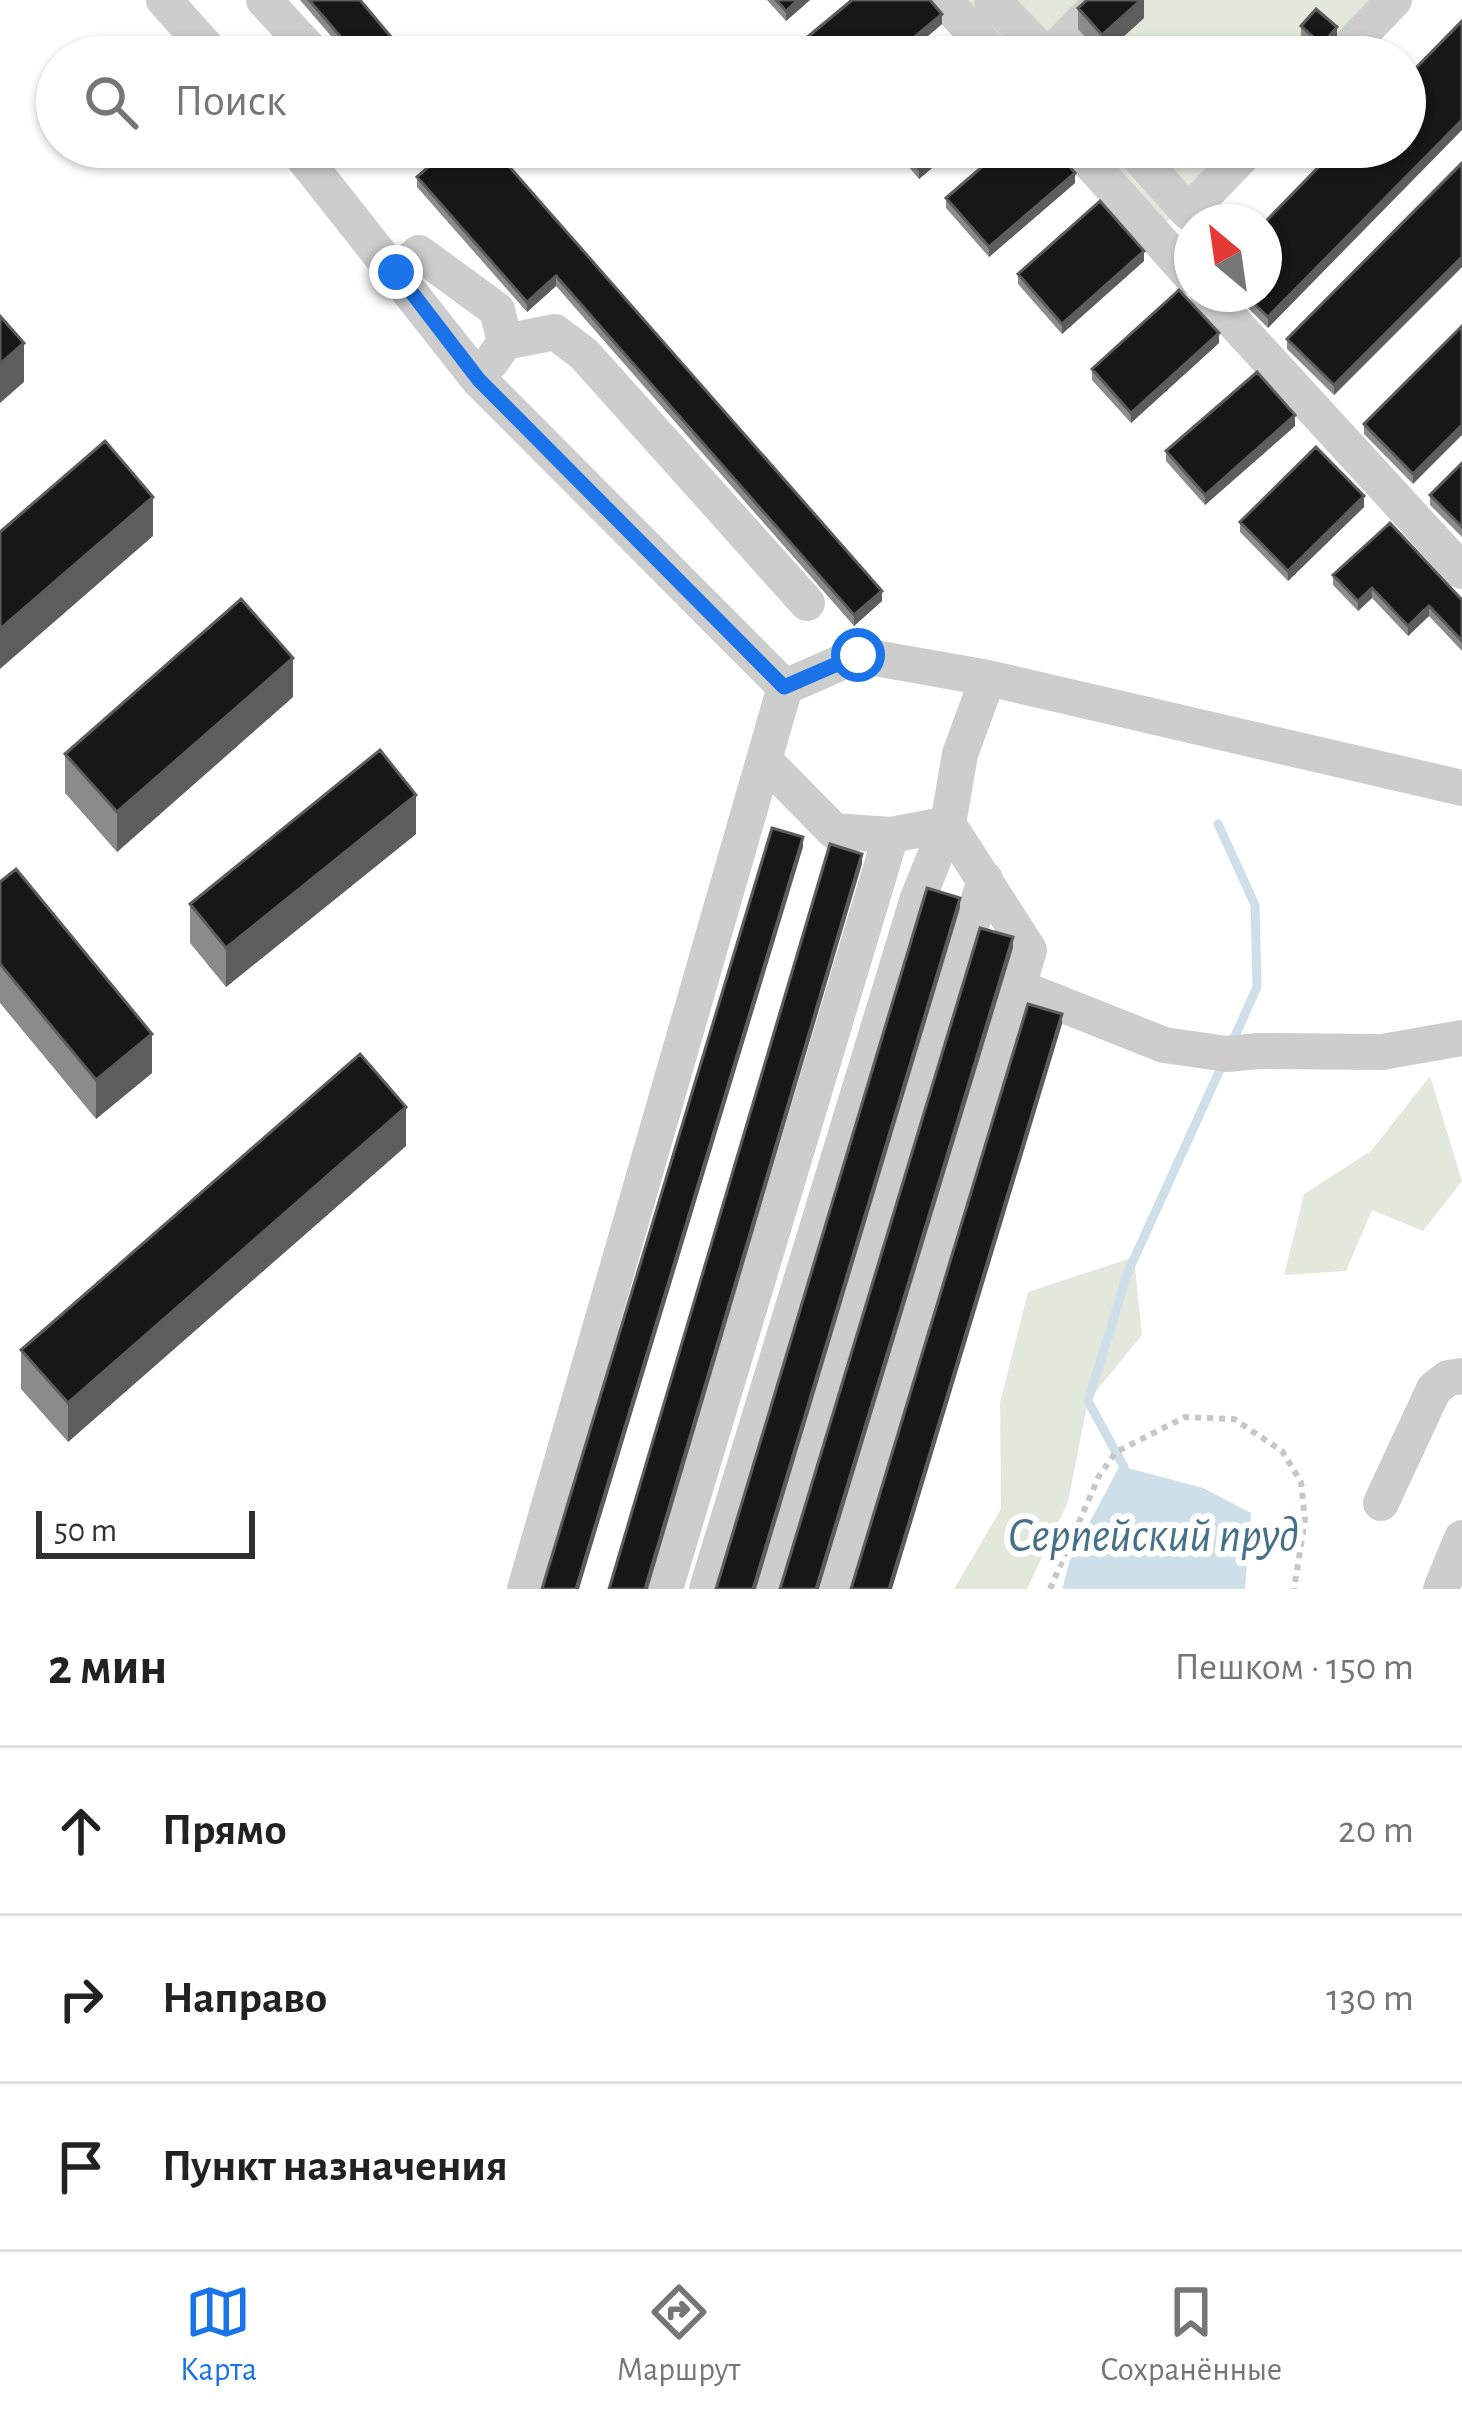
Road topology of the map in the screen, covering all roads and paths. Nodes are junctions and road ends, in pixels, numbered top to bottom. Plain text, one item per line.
1 (164, 0) edge
2 (264, 0) edge
3 (944, 0) edge
4 (992, 0) edge
5 (1103, 0) edge
6 (1394, 0) edge
7 (196, 36) edge
8 (297, 36) edge
9 (976, 36) edge
10 (1027, 36) edge
11 (1068, 36) edge
12 (1359, 36) edge
13 (312, 168) edge
14 (1095, 168) edge
15 (1149, 168) edge
16 (1231, 168) edge
17 (1174, 257) edge
18 (396, 272) junction
19 (1225, 312) edge
20 (505, 342) junction
21 (479, 380) junction
22 (1462, 571) edge
23 (807, 603) dead end
24 (988, 679) junction
25 (784, 687) junction
26 (764, 760) junction
27 (1462, 788) edge
28 (948, 824) junction
29 (891, 835) junction
30 (985, 879) junction
31 (1018, 987) junction
32 (1462, 1038) edge
33 (1462, 1376) edge
34 (1381, 1503) dead end
35 (1462, 1538) edge
36 (525, 1589) edge
37 (665, 1589) edge
38 (707, 1589) edge
39 (771, 1589) edge
40 (838, 1589) edge
41 (1050, 1589) edge
42 (1294, 1589) edge
43 (1441, 1589) edge

1 - 7 street
2 - 8 street
3 - 9 street
4 - 10 street
5 - 11 street
6 - 12 street
13 - 18 street
14 - 17 street
15 - 16 street
18 - 20 street
18 - 21 street
19 - 22 street
20 - 21 street
20 - 23 street
21 - 25 street
24 - 25 street
24 - 27 street
24 - 28 street
25 - 26 street
26 - 29 street
26 - 36 street
28 - 29 street
28 - 30 street
28 - 38 street
29 - 37 street
30 - 31 street
30 - 39 street
31 - 32 street
31 - 40 street
33 - 34 street
35 - 43 street
41 - 42 path

